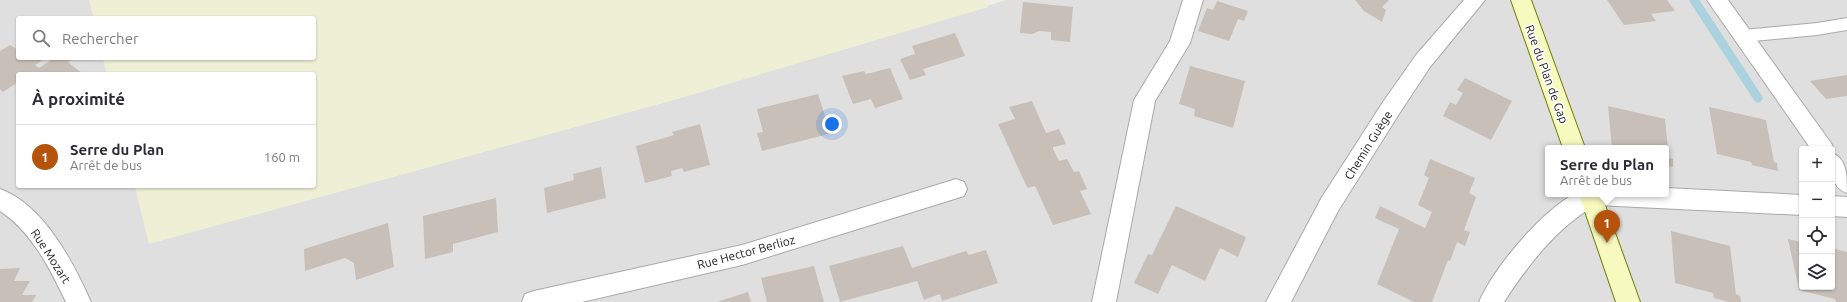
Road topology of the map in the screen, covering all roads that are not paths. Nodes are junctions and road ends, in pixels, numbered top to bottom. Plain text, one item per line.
1 (1193, 0) edge
2 (1475, 0) edge
3 (1521, 0) edge
4 (1717, 0) edge
5 (1847, 24) edge
6 (1742, 36) junction
7 (1573, 145) edge
8 (1821, 146) edge
9 (1835, 166) edge
10 (1847, 183) edge
11 (956, 189) dead end
12 (1587, 197) edge
13 (1591, 197) edge
14 (1654, 197) edge
15 (0, 199) edge
16 (1799, 205) edge
17 (1835, 206) edge
18 (1847, 207) edge
19 (79, 302) edge
20 (534, 302) edge
21 (1104, 302) edge
22 (1278, 302) edge
23 (1491, 302) edge
24 (1628, 302) edge

1 - 21 street
2 - 22 street, Chemin Guège
3 - 7 main road, Rue du Plan de Gap
4 - 6 street
5 - 6 lane
6 - 8 street
9 - 10 street
11 - 20 street, Rue Hector Berlioz
12 - 23 street
13 - 24 main road
14 - 16 street
15 - 19 street, Rue Mozart
17 - 18 street

